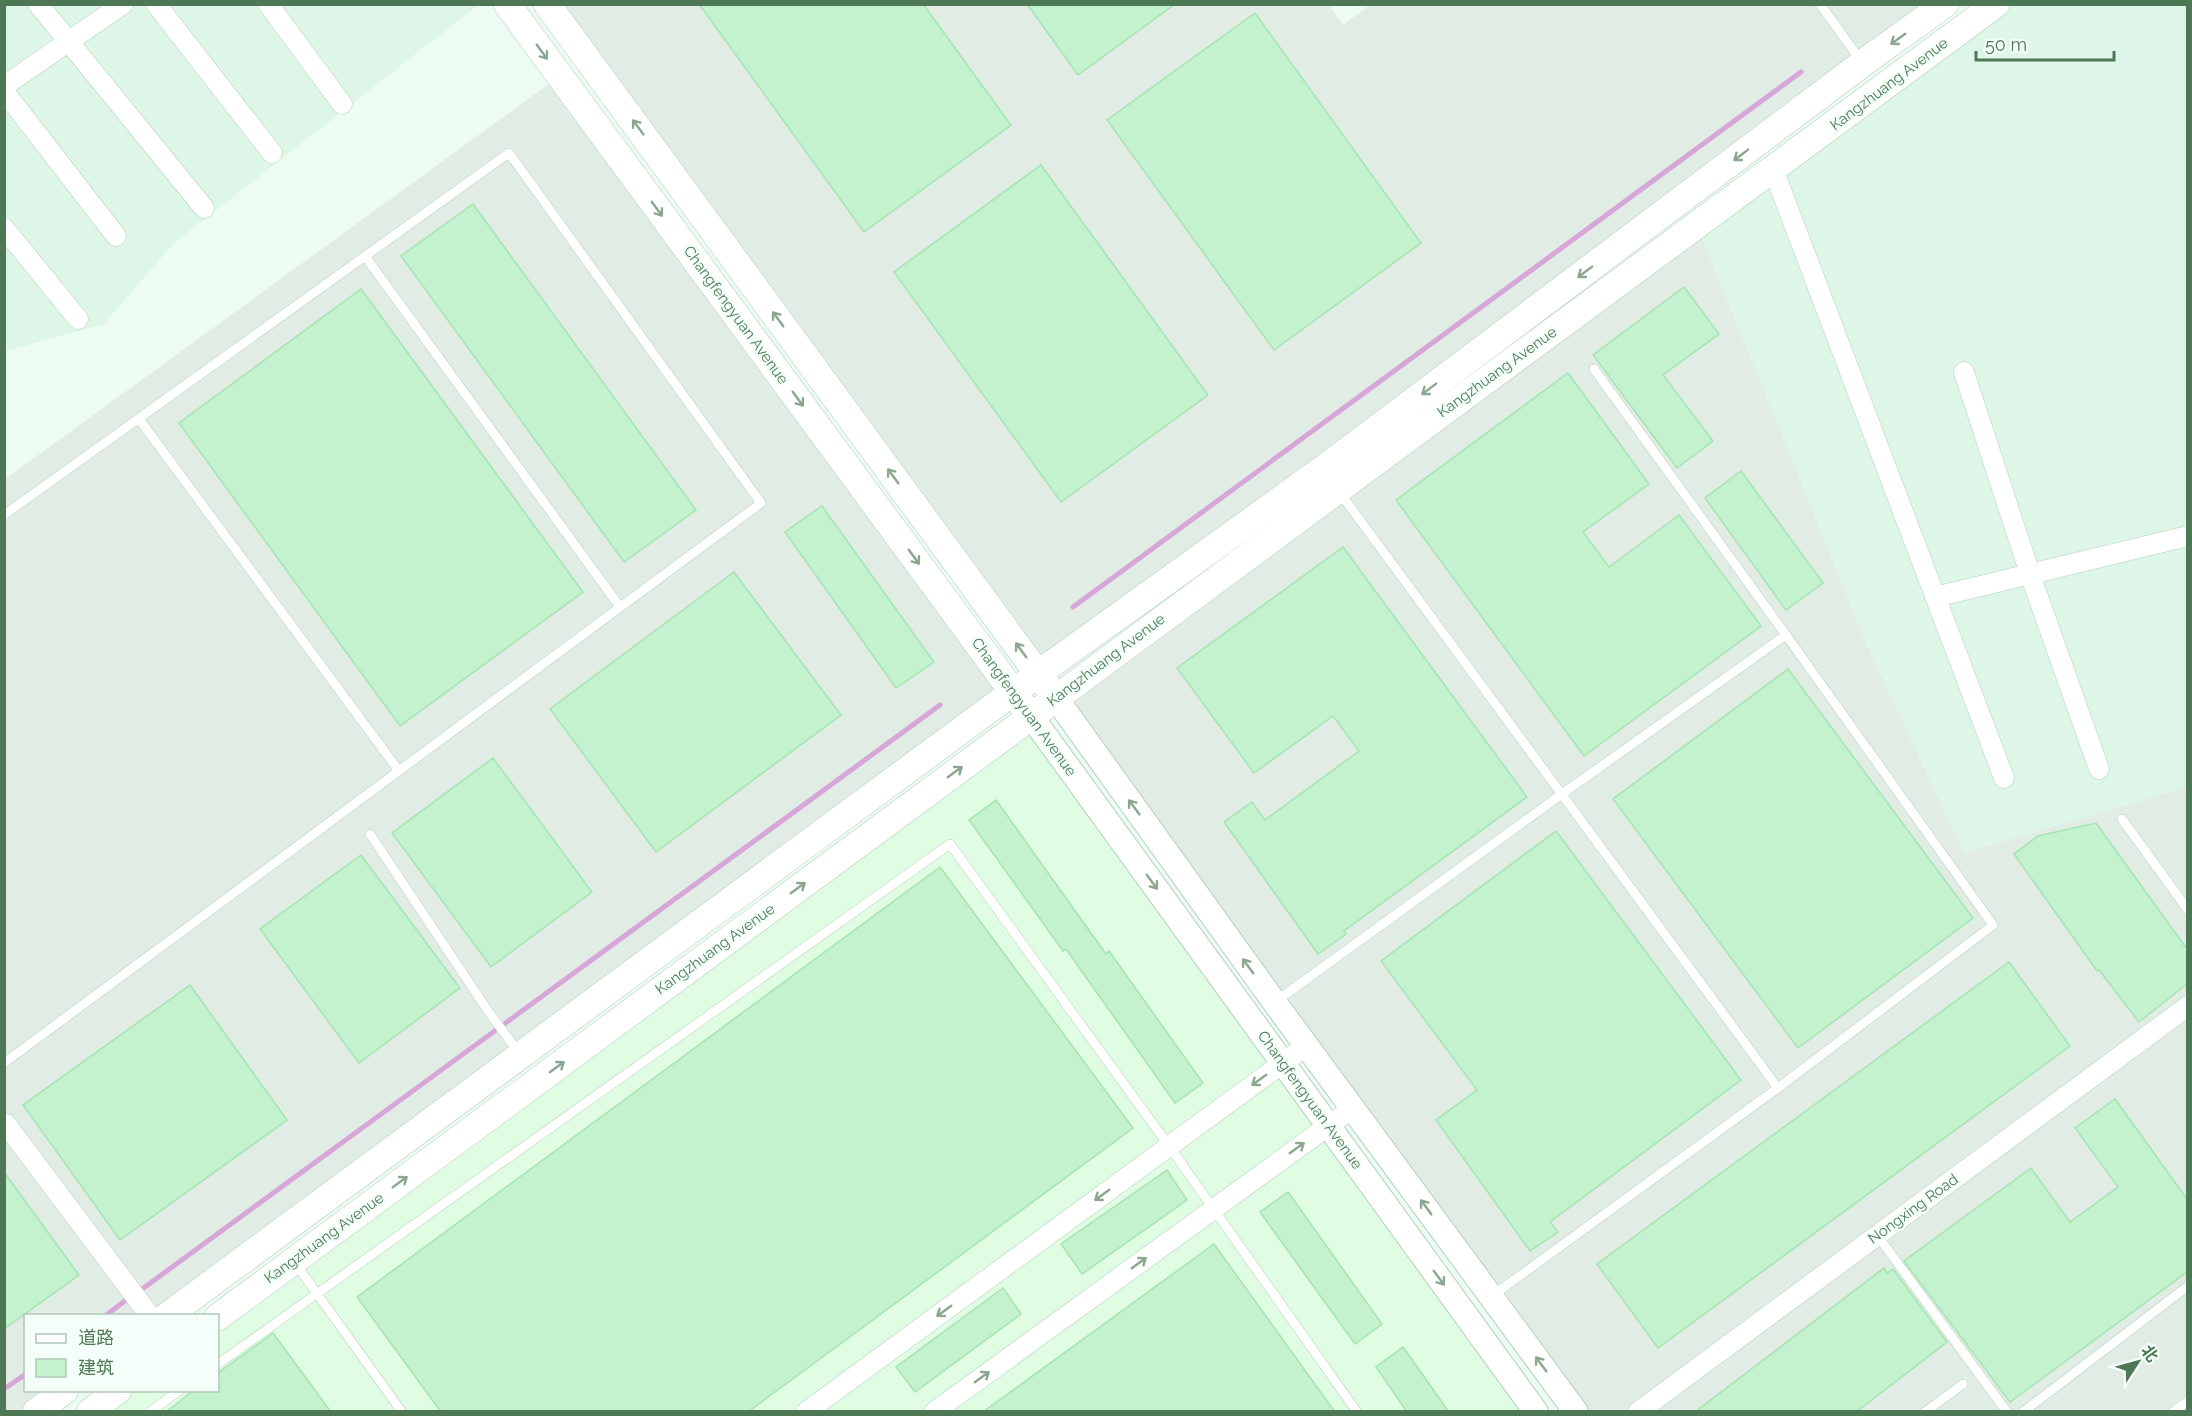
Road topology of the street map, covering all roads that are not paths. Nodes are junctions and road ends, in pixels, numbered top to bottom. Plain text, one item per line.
1 (38, 4) edge
2 (123, 4) edge
3 (156, 4) edge
4 (268, 4) edge
5 (507, 4) edge
6 (547, 4) edge
7 (1820, 4) edge
8 (1945, 4) edge
9 (1995, 4) edge
10 (68, 42) junction
11 (1863, 63) junction
12 (4, 86) edge
13 (4, 91) edge
14 (342, 104) dead end
15 (272, 153) dead end
16 (1773, 169) junction
17 (204, 208) dead end
18 (4, 228) edge
19 (116, 236) dead end
20 (365, 256) junction
21 (78, 319) dead end
22 (1593, 369) dead end
23 (1964, 372) dead end
24 (139, 419) junction
25 (1330, 479) junction
26 (4, 515) edge
27 (2187, 536) edge
28 (2030, 574) junction
29 (1935, 597) junction
30 (620, 607) junction
31 (1786, 635) junction
32 (1038, 674) junction
33 (1013, 692) junction
34 (1055, 698) junction
35 (1031, 716) junction
36 (2099, 769) dead end
37 (399, 771) junction
38 (2004, 778) dead end
39 (1562, 794) junction
40 (2122, 819) dead end
41 (370, 834) dead end
42 (2187, 910) edge
43 (1275, 1003) junction
44 (2187, 1006) edge
45 (1306, 1046) junction
46 (521, 1056) junction
47 (1283, 1063) junction
48 (4, 1064) edge
49 (1778, 1088) junction
50 (1353, 1108) junction
51 (6, 1124) edge
52 (1329, 1126) junction
53 (1169, 1146) junction
54 (1214, 1209) junction
55 (1877, 1235) junction
56 (294, 1261) junction
57 (2187, 1286) edge
58 (317, 1293) junction
59 (1491, 1297) junction
60 (149, 1314) edge
61 (170, 1314) edge
62 (219, 1316) edge
63 (219, 1363) edge
64 (1963, 1384) dead end
65 (62, 1392) edge
66 (115, 1392) edge
67 (177, 1392) edge
68 (2187, 1401) edge
69 (36, 1412) edge
70 (90, 1412) edge
71 (150, 1412) edge
72 (402, 1412) edge
73 (806, 1412) edge
74 (934, 1412) edge
75 (1357, 1412) edge
76 (1536, 1412) edge
77 (1576, 1412) edge
78 (1638, 1412) edge
79 (1925, 1412) edge
80 (2007, 1412) edge
81 (2022, 1412) edge
82 (2173, 1412) edge

1 - 10 street
2 - 10 street
3 - 15 street
4 - 14 street
5 -> 33 main road, Changfengyuan Avenue
32 -> 6 main road, Changfengyuan Avenue
7 - 11 lane
8 -> 11 main road, Kangzhuang Avenue
9 - 16 main road, Kangzhuang Avenue
10 - 12 street
10 - 17 street
11 -> 25 main road, Kangzhuang Avenue
13 - 19 street
16 - 25 main road, Kangzhuang Avenue
16 - 29 street
18 - 21 street
20 - 24 lane
20 - 30 lane
20 - 30 lane
22 - 31 lane
23 - 28 street
24 - 26 lane
24 - 37 lane
25 - 32 main road, Kangzhuang Avenue
25 - 34 main road, Kangzhuang Avenue
25 - 39 lane
27 - 28 street
28 - 29 street
28 - 36 street
29 - 38 street
30 - 37 lane
31 - 39 lane
31 - 49 lane
32 - 33 main road, Kangzhuang Avenue
32 - 34 main road, Changfengyuan Avenue
33 - 35 main road, Changfengyuan Avenue
33 - 46 main road, Kangzhuang Avenue
34 - 35 main road, Kangzhuang Avenue
43 -> 34 street, Changfengyuan Avenue
35 -> 47 street, Changfengyuan Avenue
56 -> 35 main road, Kangzhuang Avenue
37 - 48 lane
39 - 43 lane
39 - 49 lane
40 - 42 lane
41 - 46 lane
43 - 45 street, Changfengyuan Avenue
44 - 55 street, Nongxing Road
45 - 47 street
45 - 50 street, Changfengyuan Avenue
46 - 61 main road, Kangzhuang Avenue
47 - 52 street, Changfengyuan Avenue
47 -> 53 street
49 - 59 lane
50 - 52 street
59 -> 50 street, Changfengyuan Avenue
51 - 60 street
54 -> 52 street
52 -> 76 street, Changfengyuan Avenue
53 - 54 lane
53 - 58 lane
53 -> 73 street
74 -> 54 street
54 - 75 lane
55 - 78 street, Nongxing Road
55 - 80 lane
56 - 58 lane
56 - 62 main road, Kangzhuang Avenue
57 - 81 lane
58 - 63 lane
58 - 72 lane
77 -> 59 street, Changfengyuan Avenue
64 - 79 lane
65 - 69 main road
66 - 70 main road
67 - 71 lane
68 - 82 lane

